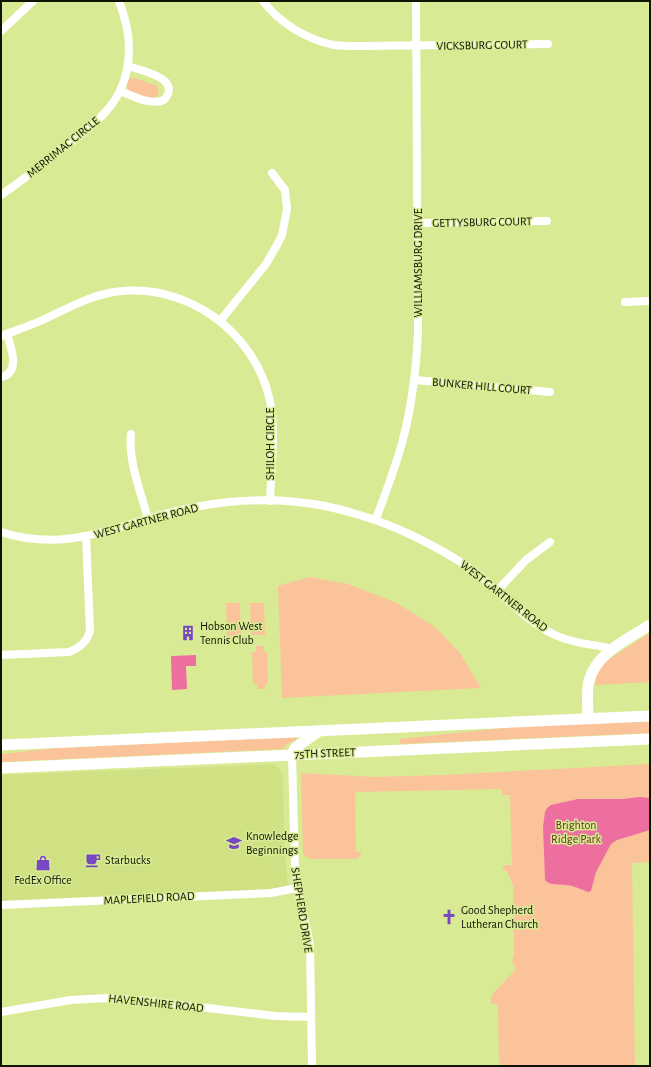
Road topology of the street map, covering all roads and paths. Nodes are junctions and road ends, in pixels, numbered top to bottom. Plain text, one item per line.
1 (33, 1) edge
2 (119, 1) edge
3 (264, 1) edge
4 (416, 1) edge
5 (1, 31) edge
6 (548, 44) dead end
7 (416, 46) junction
8 (128, 66) junction
9 (120, 91) junction
10 (272, 173) dead end
11 (1, 195) edge
12 (547, 221) dead end
13 (418, 223) junction
14 (650, 301) edge
15 (625, 302) dead end
16 (220, 321) junction
17 (4, 335) edge
18 (1, 377) edge
19 (415, 380) junction
20 (550, 392) dead end
21 (131, 434) dead end
22 (270, 501) junction
23 (148, 519) junction
24 (376, 519) junction
25 (1, 532) edge
26 (86, 536) junction
27 (550, 542) dead end
28 (497, 591) junction
29 (650, 625) edge
30 (613, 649) junction
31 (1, 655) edge
32 (650, 716) edge
33 (588, 718) junction
34 (320, 730) junction
35 (650, 739) edge
36 (1, 745) edge
37 (292, 754) junction
38 (1, 768) edge
39 (297, 888) junction
40 (1, 905) edge
41 (1, 1012) edge
42 (311, 1017) junction
43 (312, 1066) edge

1 - 5 street
2 - 8 street, MERRIMAC CIRCLE
3 - 7 street, VICKSBURG COURT
4 - 7 street, WILLIAMSBURG DRIVE
6 - 7 street, VICKSBURG COURT
7 - 13 street, WILLIAMSBURG DRIVE
8 - 9 street, MERRIMAC CIRCLE
8 - 9 street
9 - 11 street, MERRIMAC CIRCLE
10 - 16 street
12 - 13 street, GETTYSBURG COURT
13 - 19 street, WILLIAMSBURG DRIVE
14 - 15 street
16 - 17 street, SHILOH CIRCLE
16 - 22 street, SHILOH CIRCLE
17 - 18 street, SHILOH CIRCLE
19 - 20 street, BUNKER HILL COURT
19 - 24 street, WILLIAMSBURG DRIVE
21 - 23 street
22 - 23 street, WEST GARTNER ROAD
22 - 24 street, WEST GARTNER ROAD
23 - 26 street, WEST GARTNER ROAD
24 - 28 street, WEST GARTNER ROAD
25 - 26 street, WEST GARTNER ROAD
26 - 31 street
27 - 28 street
28 - 30 street, WEST GARTNER ROAD
29 - 30 main road
30 - 33 main road
32 - 33 main road, 75TH STREET
33 - 34 main road, 75TH STREET
34 - 36 main road, 75TH STREET
34 - 37 main road
35 - 37 main road, 75TH STREET
37 - 38 main road, 75TH STREET
37 - 39 street, SHEPHERD DRIVE
39 - 40 street, MAPLEFIELD ROAD
39 - 42 street, SHEPHERD DRIVE
41 - 42 street, HAVENSHIRE ROAD
42 - 43 street, SHEPHERD DRIVE

